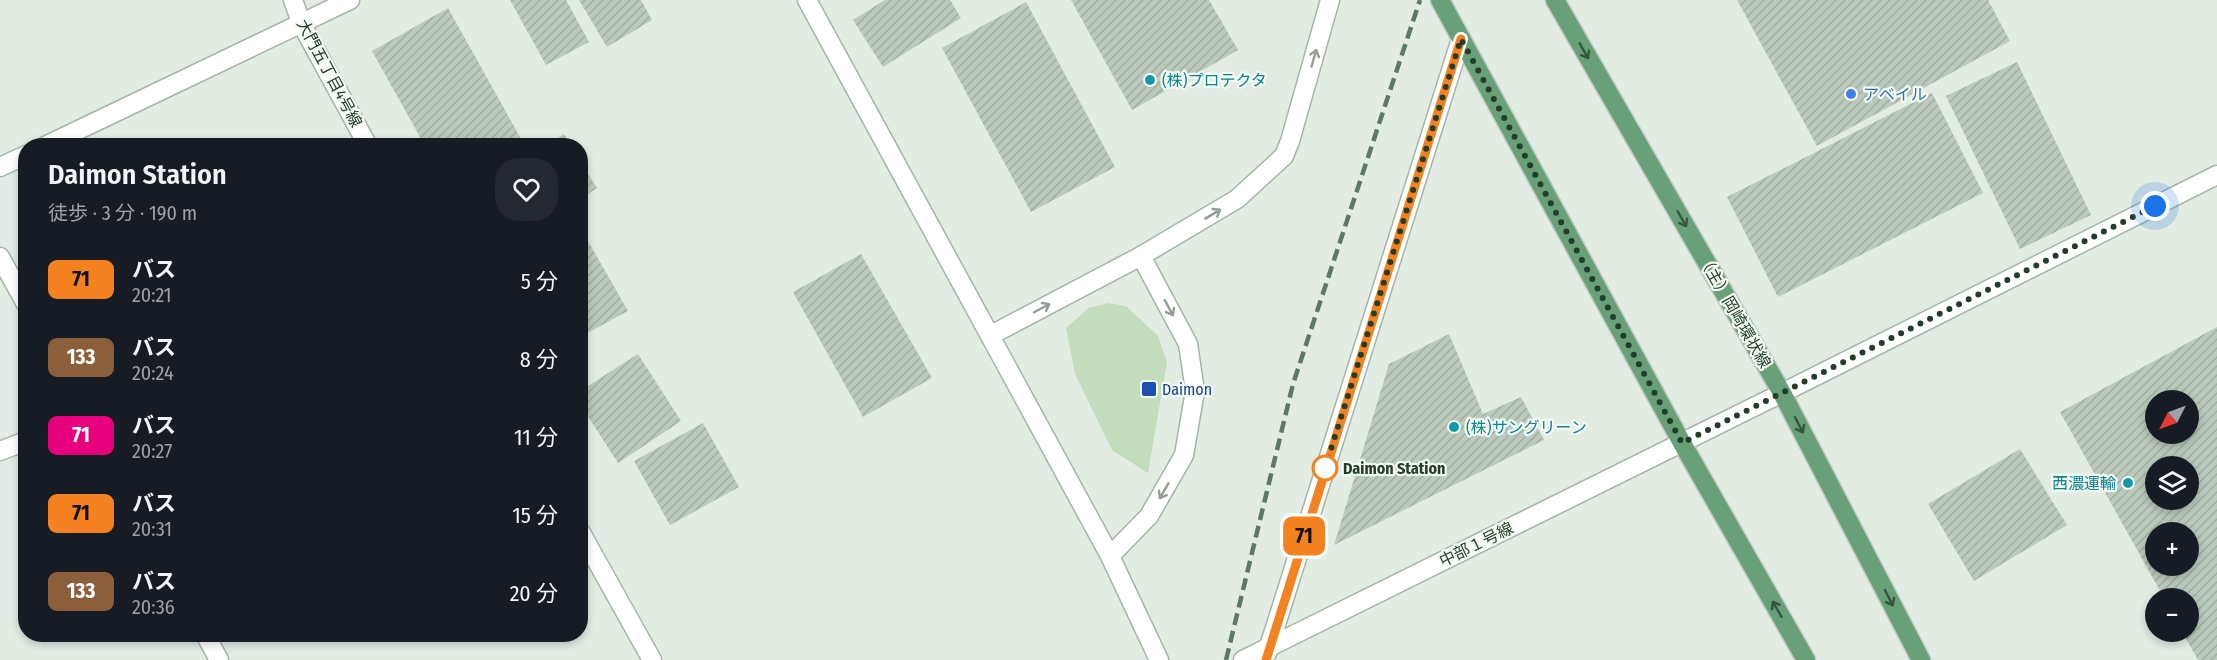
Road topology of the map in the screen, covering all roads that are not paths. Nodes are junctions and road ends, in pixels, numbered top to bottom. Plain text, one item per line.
1 (293, 0) edge
2 (350, 0) edge
3 (807, 0) edge
4 (1330, 0) edge
5 (1440, 0) edge
6 (1555, 0) edge
7 (302, 25) junction
8 (1461, 39) junction
9 (62, 138) edge
10 (365, 138) edge
11 (18, 159) edge
12 (0, 167) edge
13 (2217, 174) edge
14 (1141, 256) junction
15 (0, 257) edge
16 (18, 290) edge
17 (990, 335) junction
18 (1782, 393) junction
19 (1682, 443) junction
20 (18, 444) edge
21 (0, 451) edge
22 (588, 545) edge
23 (1110, 556) junction
24 (209, 642) edge
25 (1268, 653) edge
26 (219, 660) edge
27 (652, 660) edge
28 (1159, 660) edge
29 (1243, 660) edge
30 (1806, 660) edge
31 (1921, 660) edge

1 - 7 street, 大門五丁目4号線
2 - 7 street
3 - 17 street
14 -> 4 street
5 - 8 main road
6 -> 18 main road, （主）岡崎環状線
7 - 9 street
7 - 10 street, 大門五丁目4号線
8 - 19 main road
8 - 25 street
11 - 12 street
13 - 18 street, 中部１号線
17 -> 14 street
14 -> 23 street
15 - 16 street
17 - 23 street
18 - 19 street, 中部１号線
18 -> 31 main road, （主）岡崎環状線
19 - 25 street, 中部１号線
30 -> 19 main road
20 - 21 street
22 - 27 street
23 - 28 street
24 - 26 street
25 - 29 street, 中部１号線

